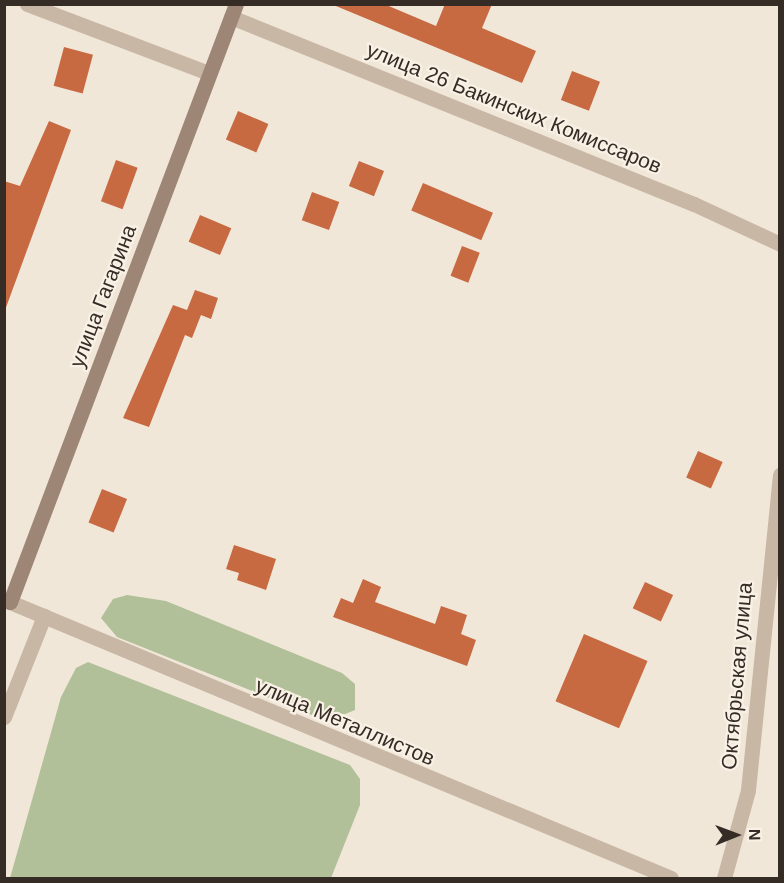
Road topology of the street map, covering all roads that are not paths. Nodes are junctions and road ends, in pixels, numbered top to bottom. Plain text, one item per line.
1 (27, 4) edge
2 (234, 11) edge
3 (209, 73) junction
4 (780, 244) edge
5 (780, 475) edge
6 (7, 601) edge
7 (44, 616) junction
8 (4, 717) edge
9 (671, 879) edge
10 (724, 879) edge

1 - 3 street
2 - 3 main road, улица Гагарина
2 - 4 street, улица 26 Бакинских Комиссаров
3 - 6 main road, улица Гагарина
5 - 10 street, Октябрьская улица
6 - 7 street, улица Металлистов
7 - 8 street
7 - 9 street, улица Металлистов

